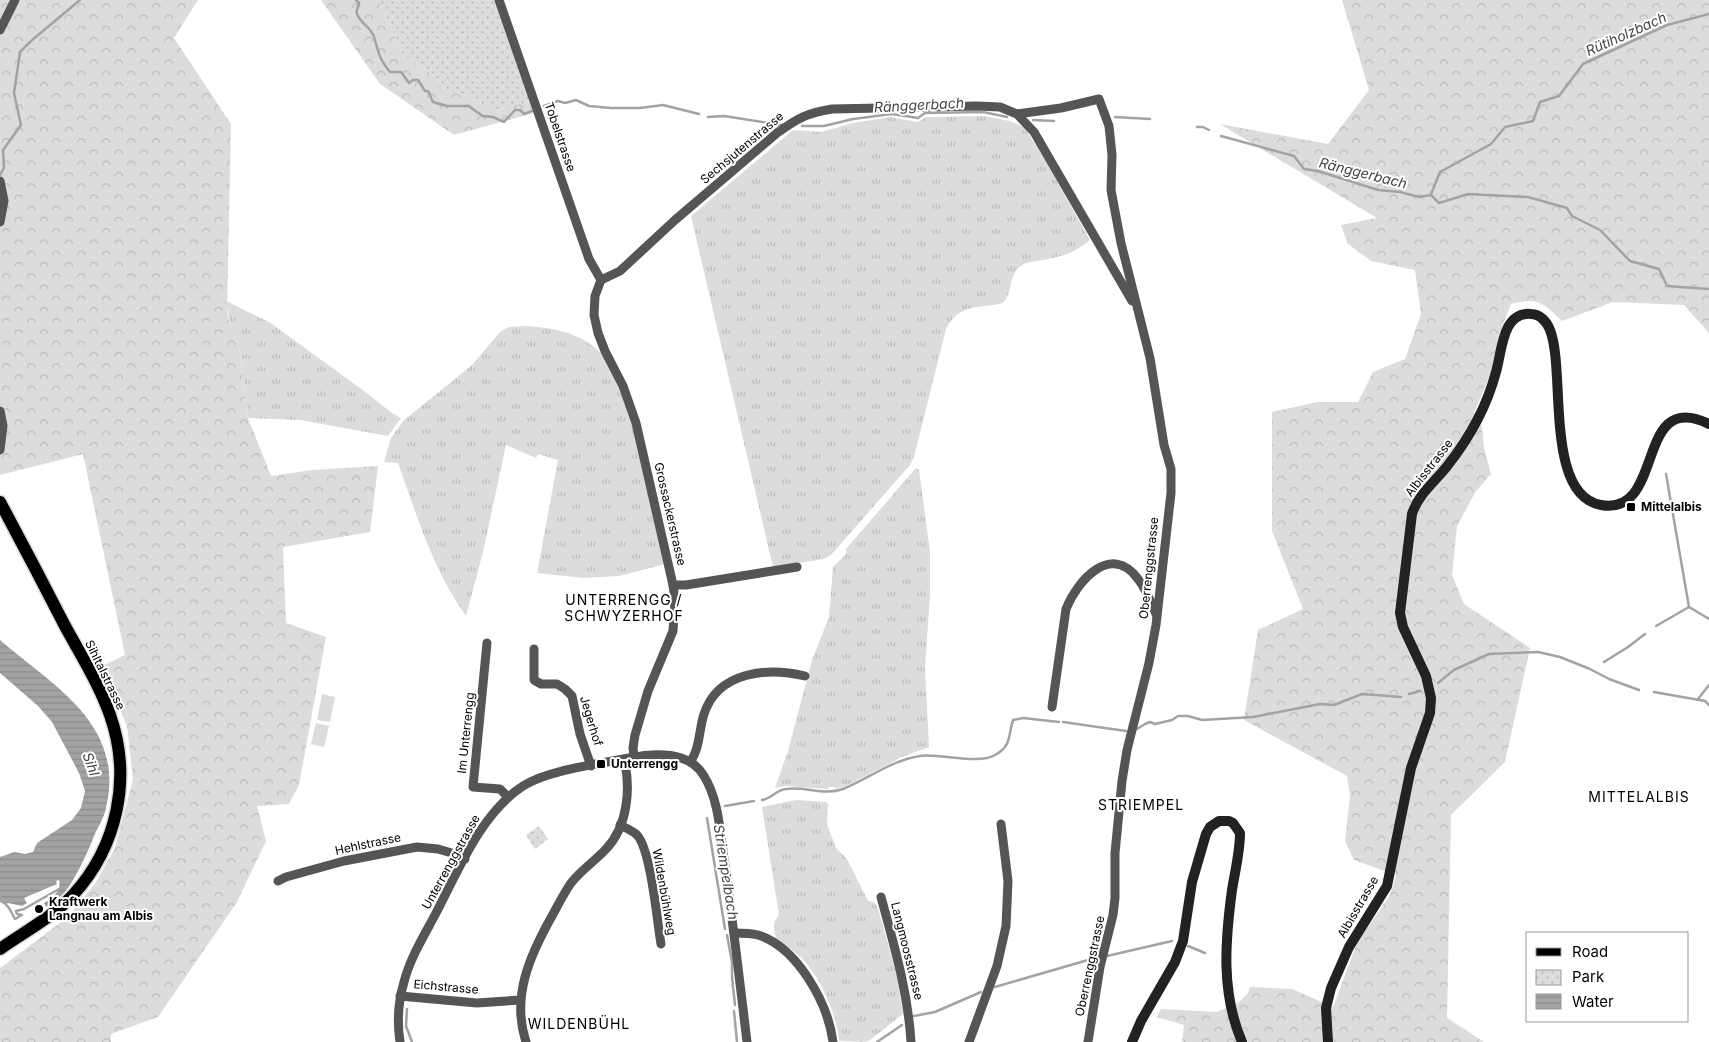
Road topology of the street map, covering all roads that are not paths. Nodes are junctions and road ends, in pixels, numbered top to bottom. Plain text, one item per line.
1 (15, 0) edge
2 (499, 0) edge
3 (0, 30) edge
4 (1098, 99) joint
5 (1017, 114) junction
6 (0, 182) edge
7 (0, 222) edge
8 (601, 280) junction
9 (1137, 310) junction
10 (0, 411) edge
11 (1709, 424) edge
12 (0, 450) edge
13 (0, 502) edge
14 (797, 567) dead end
15 (673, 585) junction
16 (1157, 614) junction
17 (487, 643) dead end
18 (534, 649) dead end
19 (805, 676) dead end
20 (1052, 706) dead end
21 (634, 757) junction
22 (624, 759) junction
23 (690, 762) junction
24 (591, 766) junction
25 (508, 797) junction
26 (1001, 824) dead end
27 (620, 825) junction
28 (465, 859) junction
29 (278, 882) dead end
30 (881, 897) dead end
31 (734, 932) junction
32 (661, 944) dead end
33 (0, 949) edge
34 (400, 996) junction
35 (520, 1000) junction
36 (400, 1042) edge
37 (526, 1042) edge
38 (747, 1042) edge
39 (833, 1042) edge
40 (911, 1042) edge
41 (969, 1042) edge
42 (1088, 1042) edge
43 (1132, 1042) edge
44 (1242, 1042) edge
45 (1328, 1042) edge

1 - 3 street
2 - 8 street, Tobelstrasse
4 - 5 street, Sechsjutenstrasse
4 - 9 street, Oberrenggstrasse
5 - 8 street, Sechsjutenstrasse
5 - 9 street, Sechsjutenstrasse
6 - 7 street
8 - 15 street, Grossackerstrasse
9 - 16 street, Oberrenggstrasse
10 - 12 street
11 - 45 main road, Albisstrasse
13 - 33 main road, Sihltalstrasse
14 - 15 street
15 - 21 street, Grossackerstrasse
16 - 20 street
16 - 42 street, Oberrenggstrasse
17 - 25 street, Im Unterrengg
18 - 24 street, Jegerhof
19 - 23 street
21 - 22 street, Unterrenggstrasse
21 - 23 street, Unterrenggstrasse
22 - 24 street, Unterrenggstrasse
22 - 27 street
23 - 31 street
24 - 25 street, Unterrenggstrasse
25 - 28 street, Unterrenggstrasse
26 - 41 street
27 - 32 street, Wildenbühlweg
27 - 35 street
28 - 29 street, Hehlstrasse
28 - 34 street, Unterrenggstrasse
30 - 40 street, Langmoosstrasse
31 - 38 street
31 - 39 street
34 - 35 street, Eichstrasse
34 - 36 street, Unterrenggstrasse
35 - 37 street
43 - 44 main road

